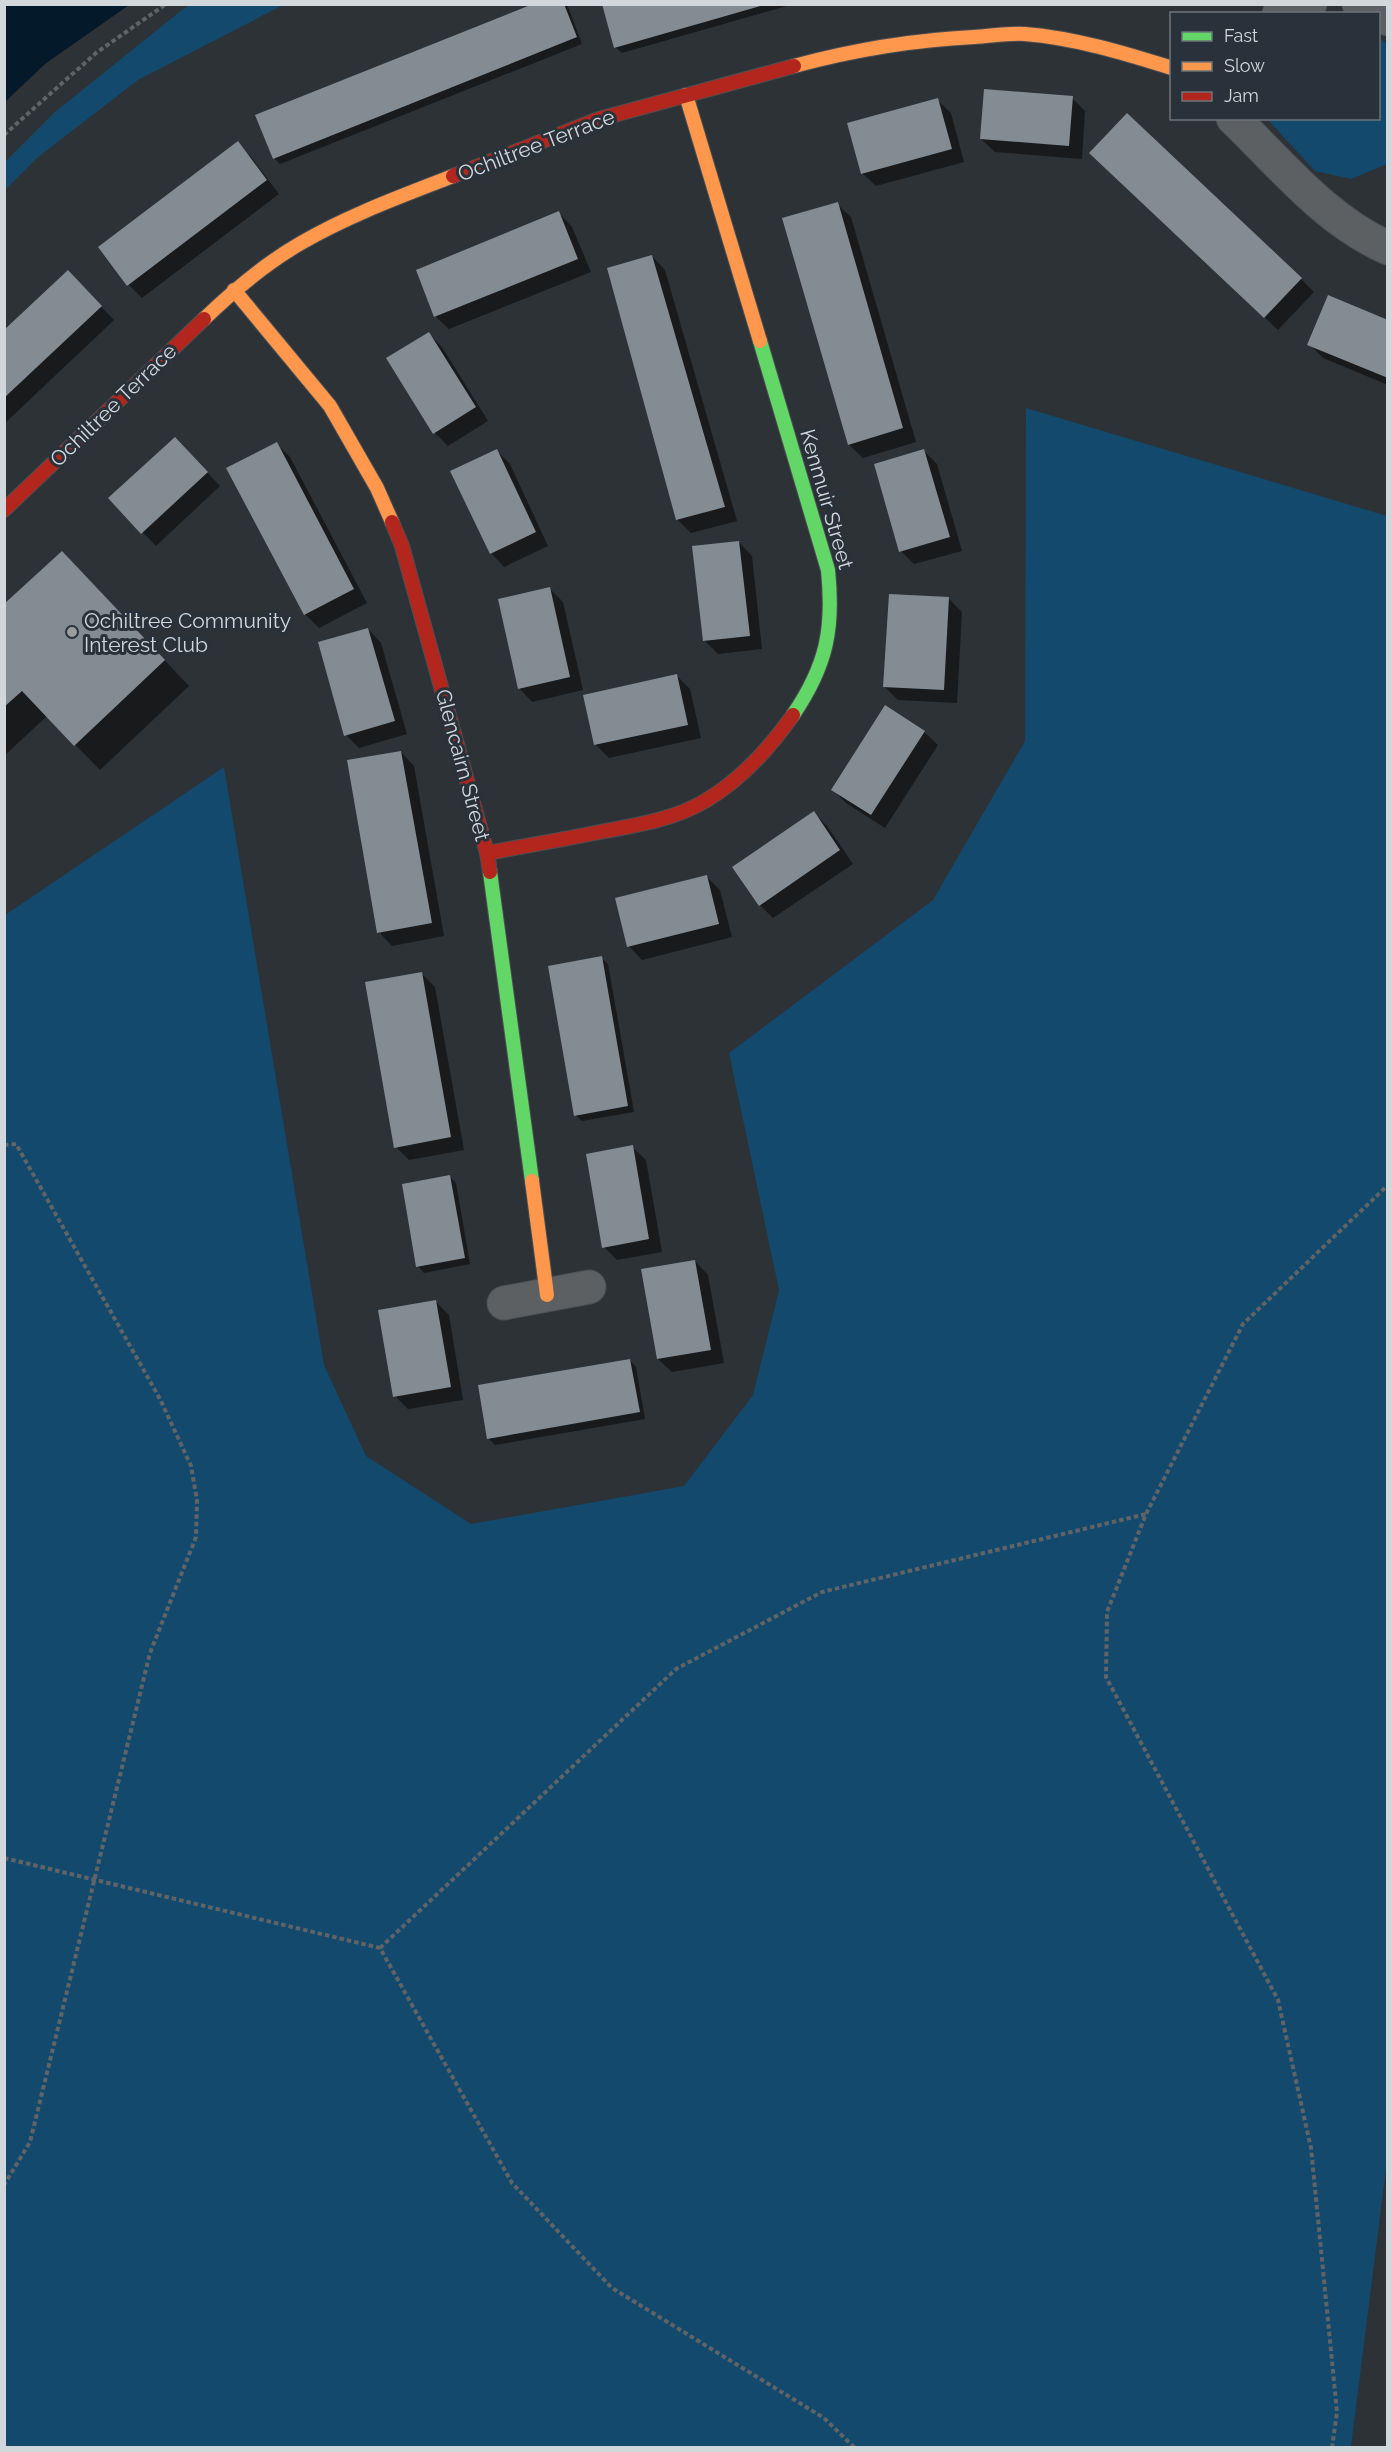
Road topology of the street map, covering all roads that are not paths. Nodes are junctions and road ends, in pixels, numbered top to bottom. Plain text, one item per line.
1 (1310, 4) edge
2 (1359, 4) edge
3 (1285, 12) edge
4 (1379, 12) edge
5 (1170, 67) edge
6 (686, 95) junction
7 (1235, 120) edge
8 (1386, 244) edge
9 (234, 290) junction
10 (4, 510) edge
11 (487, 853) junction
12 (589, 1287) dead end
13 (547, 1294) junction
14 (504, 1303) dead end

1 - 3 street
2 - 4 street
5 - 6 street, Ochiltree Terrace
6 - 9 street, Ochiltree Terrace
6 - 11 street, Kenmuir Street
7 - 8 street
9 - 10 street, Ochiltree Terrace
9 - 11 street, Glencairn Street
11 - 13 street, Glencairn Street
12 - 13 street
13 - 14 street

